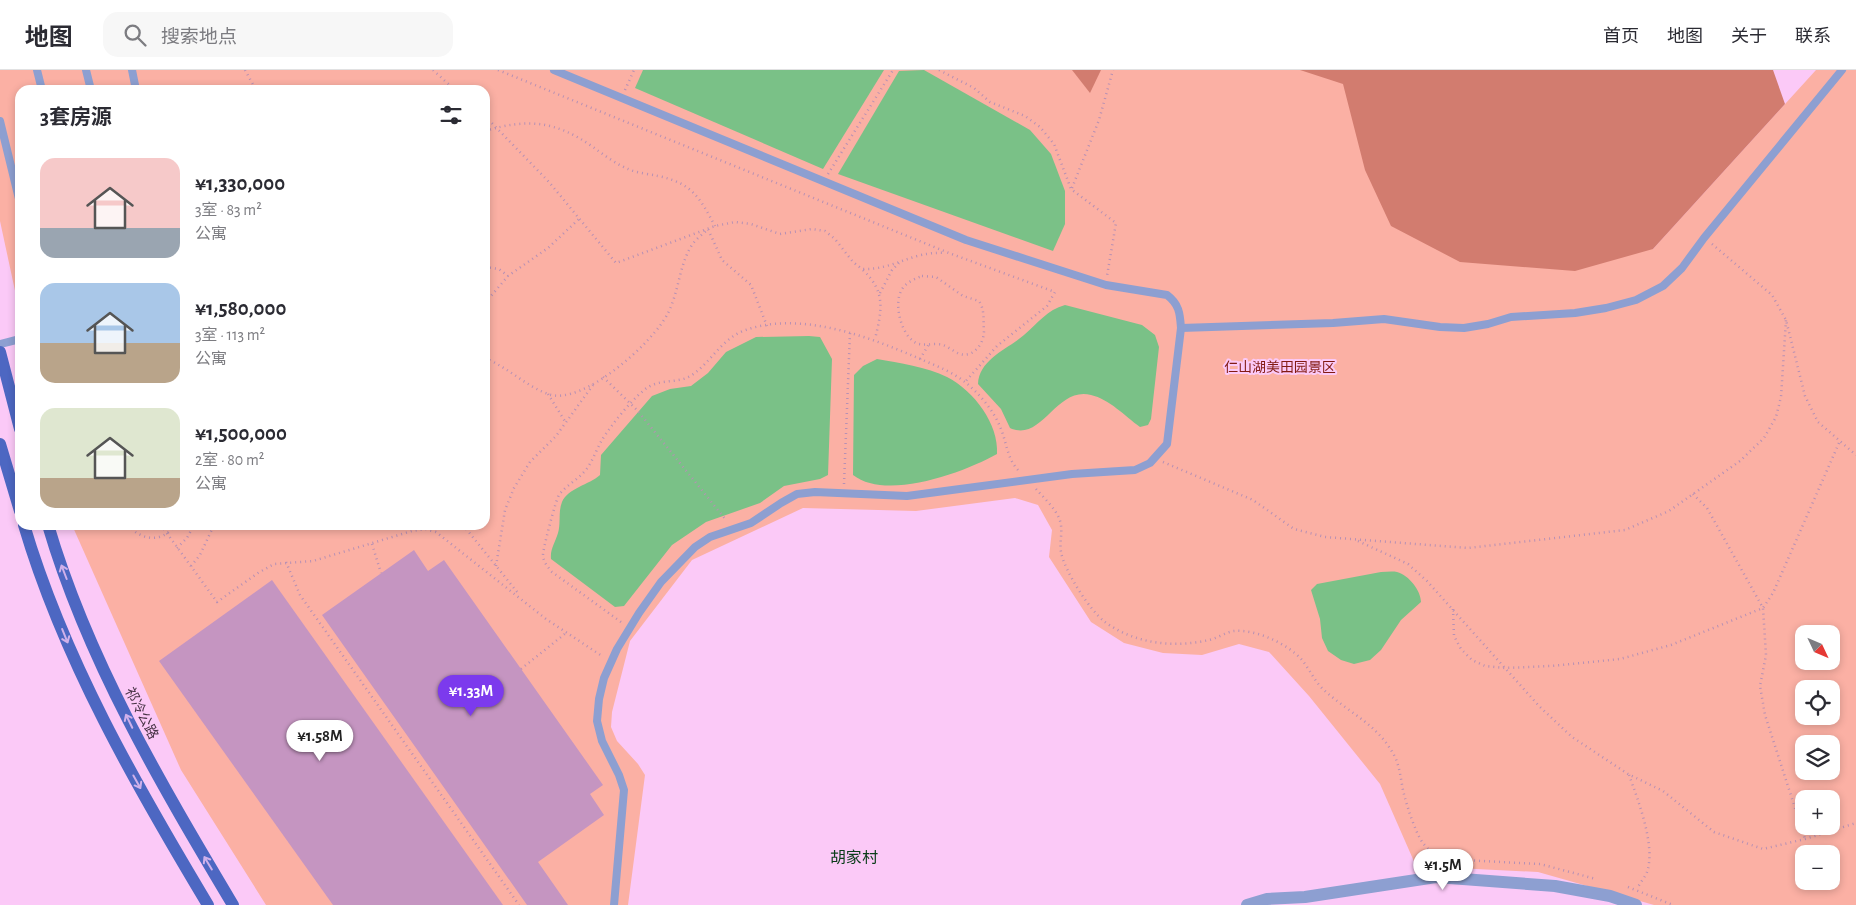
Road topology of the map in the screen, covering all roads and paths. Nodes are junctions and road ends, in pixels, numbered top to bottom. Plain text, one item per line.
1 (37, 70) edge
2 (86, 70) edge
3 (132, 70) edge
4 (245, 70) edge
5 (433, 70) edge
6 (498, 70) edge
7 (554, 70) edge
8 (634, 70) edge
9 (893, 70) edge
10 (939, 70) edge
11 (1113, 70) edge
12 (1842, 70) edge
13 (41, 85) edge
14 (90, 85) edge
15 (135, 85) edge
16 (253, 85) edge
17 (450, 85) edge
18 (621, 98) junction
19 (0, 121) edge
20 (490, 121) edge
21 (497, 127) junction
22 (490, 129) edge
23 (823, 181) junction
24 (15, 182) edge
25 (1071, 189) junction
26 (579, 219) junction
27 (715, 226) junction
28 (708, 229) junction
29 (1704, 238) junction
30 (949, 253) junction
31 (901, 261) junction
32 (490, 268) edge
33 (862, 269) junction
34 (508, 276) junction
35 (1106, 285) junction
36 (880, 293) junction
37 (490, 297) edge
38 (1786, 320) junction
39 (767, 326) junction
40 (1181, 328) junction
41 (850, 333) junction
42 (15, 340) edge
43 (875, 340) junction
44 (0, 344) edge
45 (929, 344) junction
46 (0, 352) edge
47 (920, 359) junction
48 (490, 360) edge
49 (603, 377) junction
50 (965, 382) junction
51 (594, 383) junction
52 (548, 394) junction
53 (632, 404) junction
54 (15, 410) edge
55 (566, 423) junction
56 (1839, 443) junction
57 (0, 444) edge
58 (1856, 455) edge
59 (1155, 458) junction
60 (1028, 480) junction
61 (844, 493) junction
62 (15, 494) edge
63 (1693, 494) junction
64 (722, 515) dead end
65 (25, 530) edge
66 (50, 530) edge
67 (133, 530) edge
68 (164, 530) edge
69 (171, 530) edge
70 (191, 530) edge
71 (212, 530) edge
72 (418, 530) edge
73 (429, 530) edge
74 (467, 530) edge
75 (167, 534) junction
76 (1355, 540) junction
77 (372, 544) junction
78 (177, 548) junction
79 (286, 562) junction
80 (191, 566) junction
81 (496, 566) junction
82 (381, 573) dead end
83 (521, 597) junction
84 (1763, 608) junction
85 (1453, 609) junction
86 (629, 629) junction
87 (566, 632) junction
88 (611, 662) junction
89 (1505, 668) junction
90 (521, 670) dead end
91 (1628, 774) junction
92 (1856, 823) edge
93 (1805, 839) junction
94 (1598, 879) dead end
95 (1627, 887) dead end
96 (1636, 889) junction
97 (208, 905) edge
98 (233, 905) edge
99 (519, 905) edge
100 (614, 905) edge
101 (1247, 905) edge
102 (1636, 905) edge
103 (1673, 905) edge

1 - 13 lane
2 - 14 lane
3 - 15 lane
4 - 16 path
5 - 17 path
6 - 30 path
7 - 18 lane
8 - 18 path
9 - 23 path
10 - 25 path
11 - 25 path
12 - 29 lane
18 - 23 lane
19 - 24 lane
20 - 21 path
21 - 22 path
21 - 26 path
21 - 27 path
23 - 35 lane
25 - 35 path
26 - 28 path
26 - 34 path
27 - 28 path
27 - 33 path
28 - 39 path
28 - 49 path
29 - 38 path
29 - 40 lane
30 - 31 path
30 - 50 path
31 - 33 path
31 - 36 path
32 - 34 path
33 - 36 path
34 - 37 path
35 - 40 lane
36 - 43 path
38 - 56 path
38 - 63 path
39 - 41 path
39 - 53 path
40 - 59 lane
41 - 43 path
41 - 61 path
42 - 44 lane
43 - 47 path
45 - 45 path
45 - 47 path
46 - 54 main road
47 - 50 path
48 - 52 path
49 - 51 path
49 - 53 path
50 - 60 path
51 - 52 path
51 - 55 path
52 - 55 path
53 - 64 path
53 - 86 path
55 - 81 path
56 - 58 path
56 - 84 path
57 - 62 main road
59 - 60 lane
59 - 76 path
60 - 61 lane
60 - 94 path
61 - 86 lane
63 - 76 path
63 - 84 path
65 -> 97 main road
98 -> 66 main road, 祁冷公路
67 - 75 path
68 - 75 path
69 - 75 path
70 - 78 path
71 - 80 path
72 - 77 path
73 - 83 path
74 - 81 path
75 - 78 path
76 - 85 path
77 - 79 path
77 - 82 path
78 - 80 path
79 - 80 path
79 - 99 path
81 - 83 path
83 - 87 path
84 - 89 path
84 - 93 path
85 - 89 path
85 - 89 path
86 - 88 lane
87 - 88 path
87 - 90 path
88 - 100 lane
89 - 91 path
91 - 93 path
91 - 96 path
92 - 93 path
95 - 96 path
96 - 103 path
101 - 102 street

